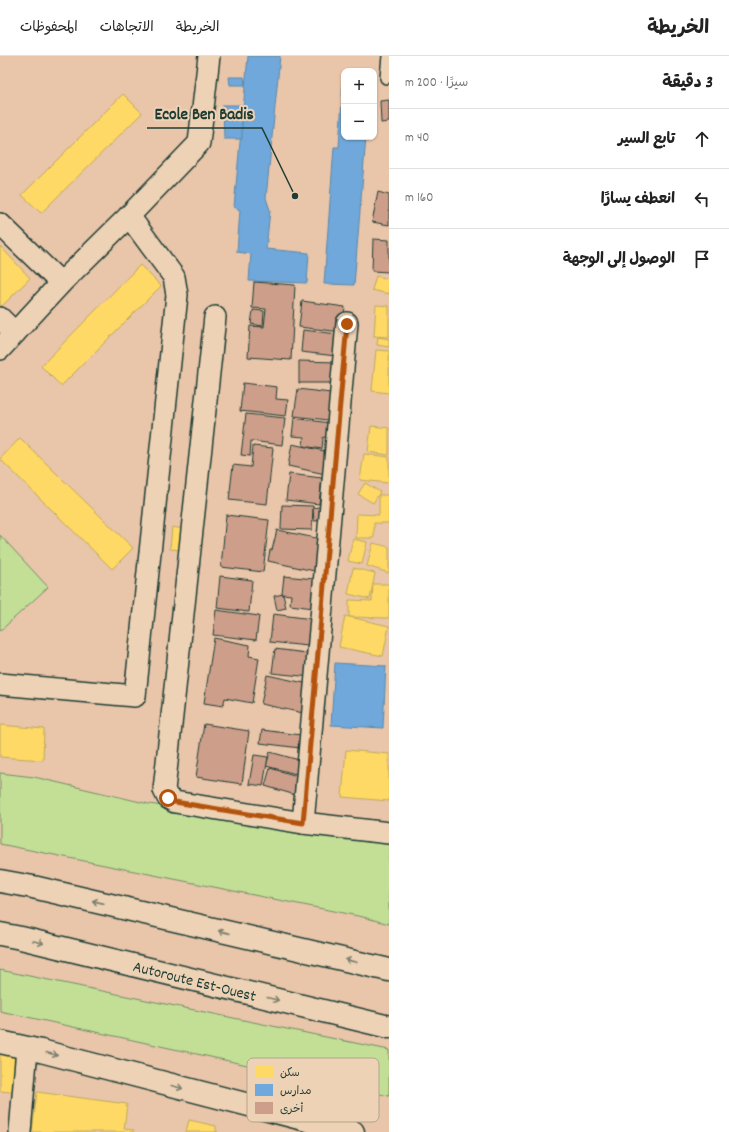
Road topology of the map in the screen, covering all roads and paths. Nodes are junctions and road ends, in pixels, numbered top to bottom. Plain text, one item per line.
1 (209, 56) edge
2 (388, 56) edge
3 (386, 78) dead end
4 (129, 216) junction
5 (0, 224) edge
6 (61, 283) junction
7 (215, 317) dead end
8 (0, 318) edge
9 (347, 324) dead end
10 (15, 333) junction
11 (0, 349) edge
12 (0, 684) edge
13 (303, 823) junction
14 (389, 833) edge
15 (0, 881) edge
16 (0, 934) edge
17 (389, 970) edge
18 (389, 1027) edge
19 (0, 1042) edge
20 (27, 1048) junction
21 (247, 1106) edge
22 (308, 1122) edge
23 (342, 1131) edge
24 (20, 1132) edge

1 - 4 street
2 - 3 lane
4 - 6 street
4 - 12 street
5 - 6 street
6 - 10 street
7 - 13 street
8 - 10 street
9 - 13 street
10 - 11 street
13 - 14 street
17 -> 15 main road
16 -> 18 main road, Autoroute Est-Ouest
19 - 20 main road
20 -> 21 main road
20 - 24 street
22 -> 23 main road

